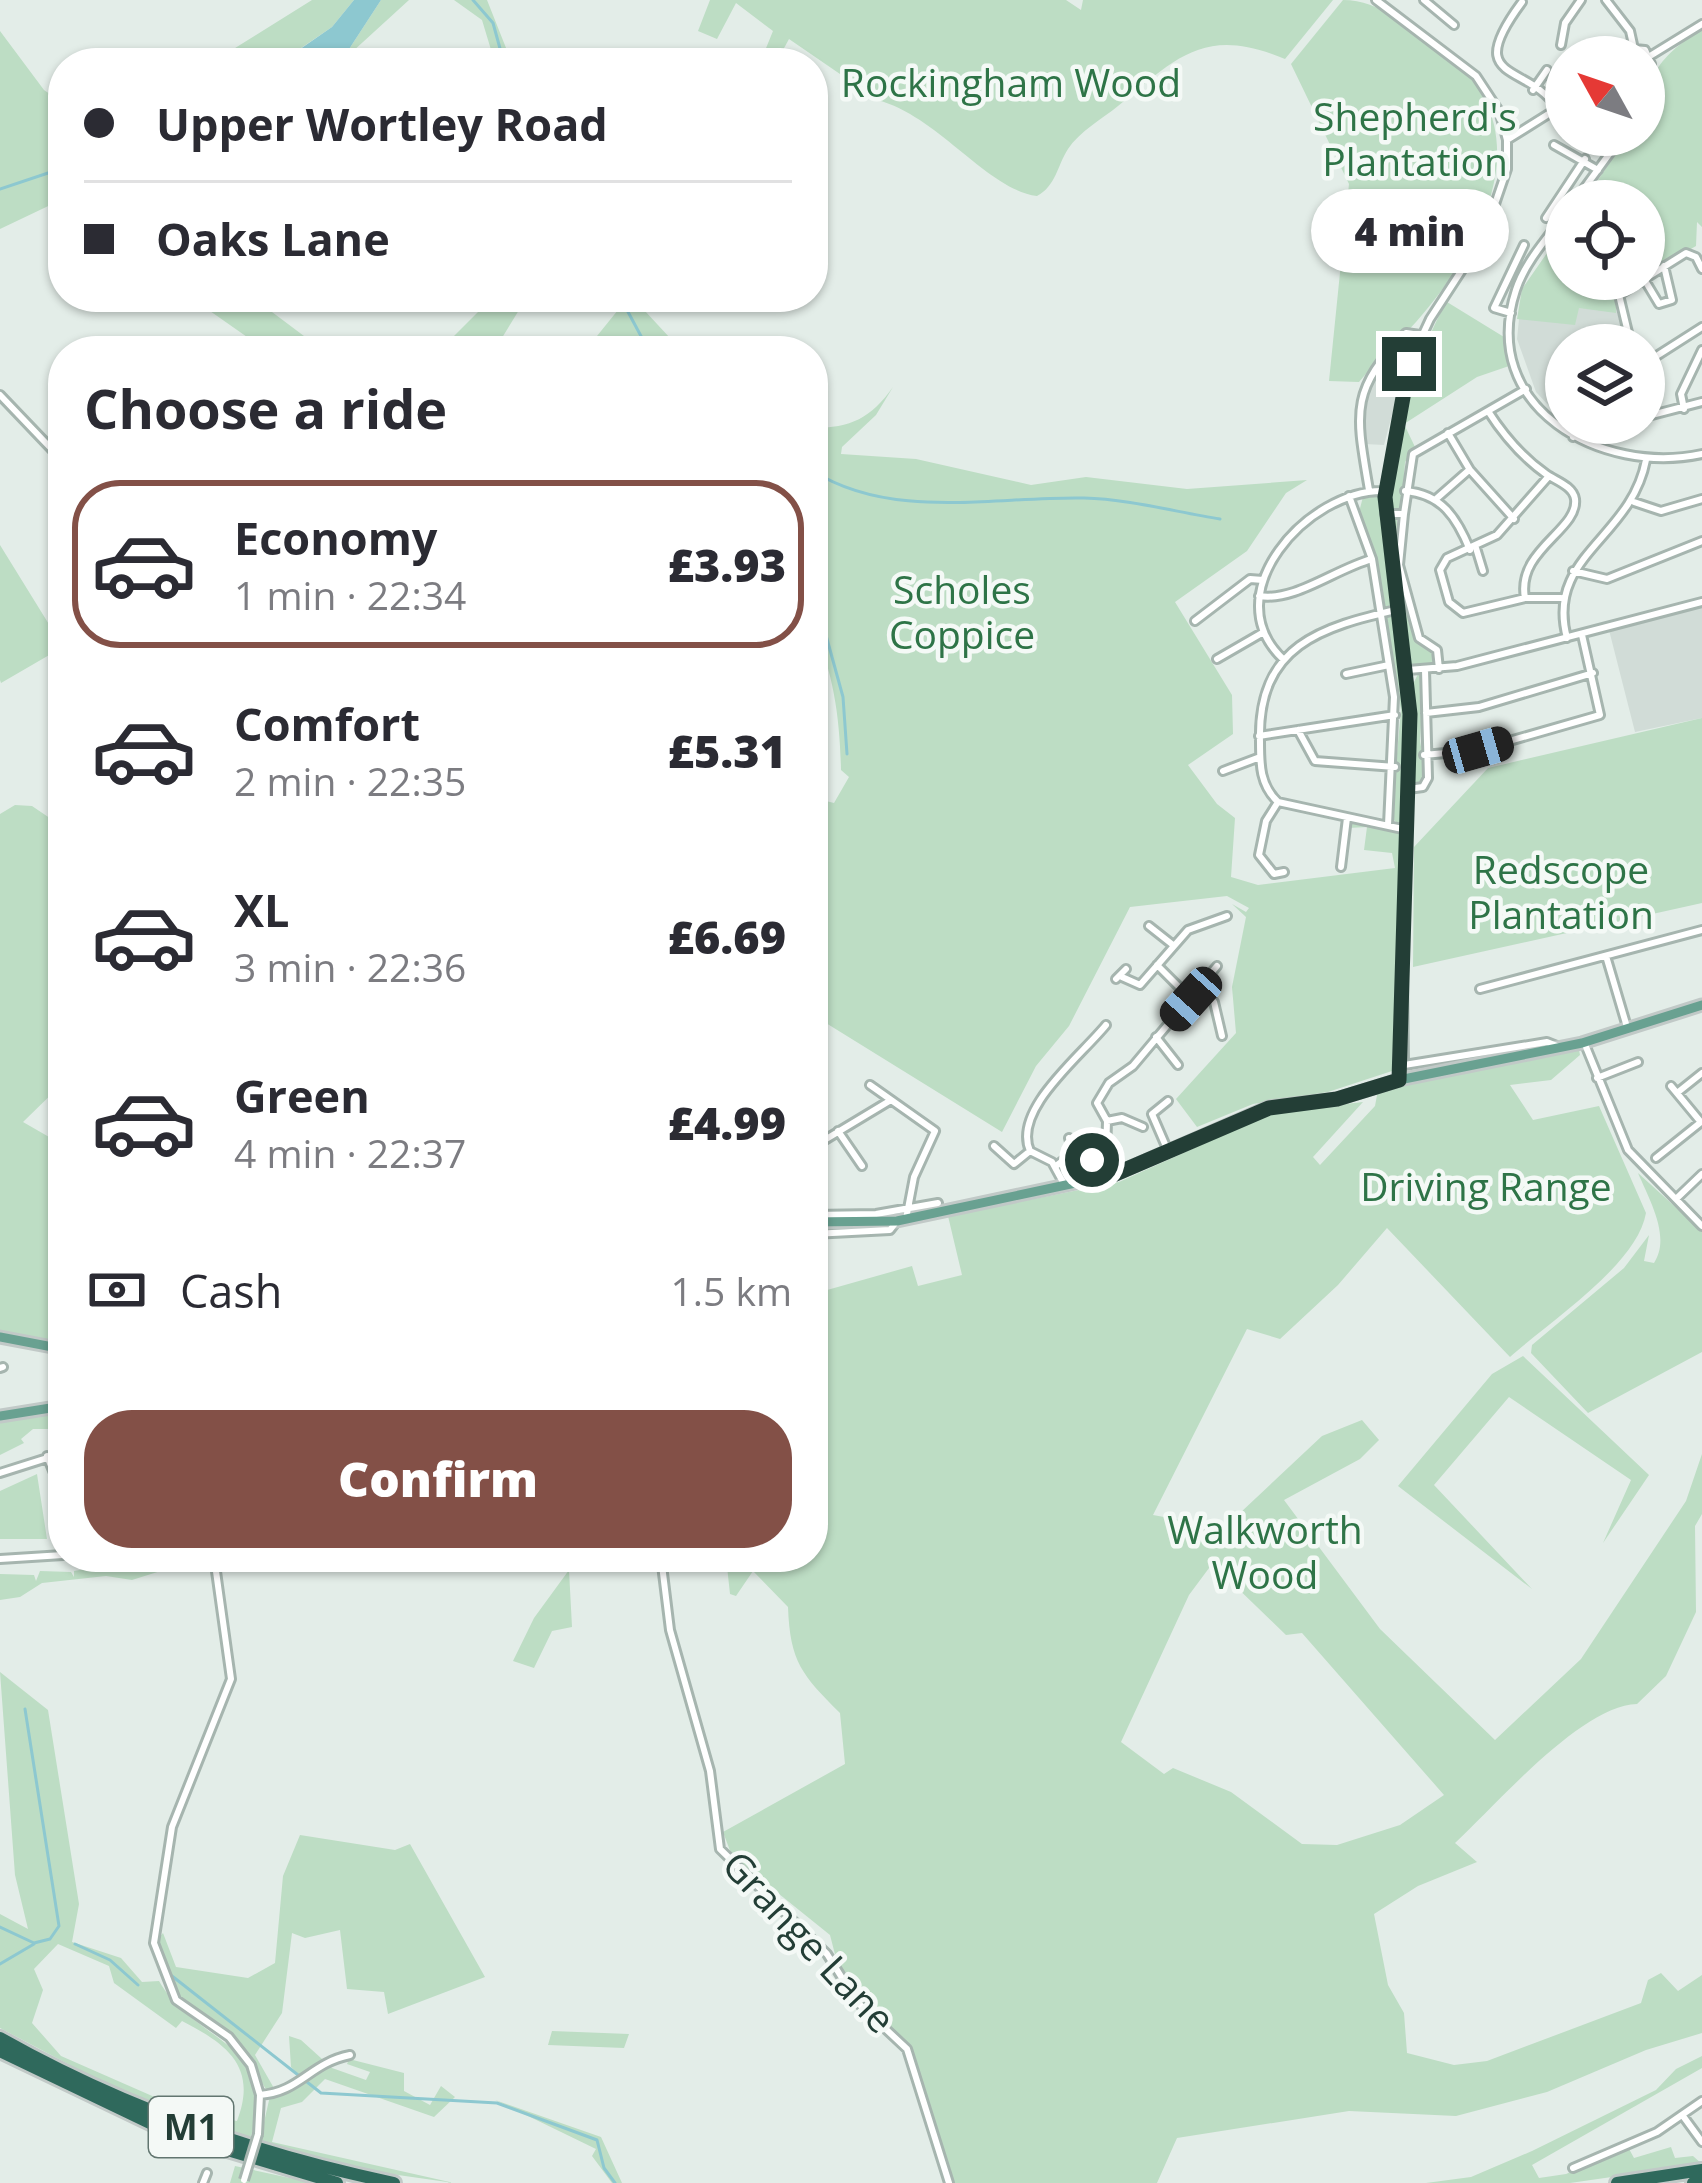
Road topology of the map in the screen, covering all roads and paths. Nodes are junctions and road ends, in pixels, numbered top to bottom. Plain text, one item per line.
1 (1376, 0) edge
2 (1581, 0) edge
3 (1606, 0) edge
4 (1429, 2) edge
5 (1522, 2) edge
6 (1702, 24) edge
7 (1454, 25) dead end
8 (1563, 36) edge
9 (1631, 36) edge
10 (1665, 47) edge
11 (1545, 72) edge
12 (1534, 90) junction
13 (1545, 95) edge
14 (1545, 116) edge
15 (1508, 140) junction
16 (1578, 156) edge
17 (1608, 156) edge
18 (1585, 159) junction
19 (1598, 170) junction
20 (1571, 180) edge
21 (1591, 180) edge
22 (1545, 241) edge
23 (1524, 245) dead end
24 (1665, 265) edge
25 (1702, 269) edge
26 (1665, 270) edge
27 (1657, 300) edge
28 (1510, 314) junction
29 (1700, 328) edge
30 (1420, 335) junction
31 (1702, 338) edge
32 (1665, 350) edge
33 (1702, 350) edge
34 (1526, 389) junction
35 (0, 395) edge
36 (1702, 402) edge
37 (1684, 409) junction
38 (1488, 411) junction
39 (1665, 413) edge
40 (1545, 415) edge
41 (1448, 433) junction
42 (1588, 444) edge
43 (48, 445) edge
44 (1702, 454) edge
45 (1646, 460) junction
46 (1471, 470) junction
47 (1549, 476) junction
48 (1369, 490) junction
49 (1405, 490) junction
50 (1385, 494) junction
51 (1349, 496) junction
52 (1702, 499) edge
53 (1436, 500) junction
54 (1634, 502) junction
55 (1385, 511) junction
56 (1404, 514) junction
57 (1514, 519) junction
58 (1702, 541) edge
59 (1473, 549) junction
60 (1372, 559) junction
61 (1484, 566) dead end
62 (1574, 571) junction
63 (1263, 580) junction
64 (1259, 596) junction
65 (1526, 598) junction
66 (1561, 598) junction
67 (1702, 602) edge
68 (1400, 609) junction
69 (1378, 614) junction
70 (1195, 621) dead end
71 (1262, 633) junction
72 (1582, 635) junction
73 (1567, 638) junction
74 (1216, 659) dead end
75 (1284, 660) junction
76 (1389, 665) junction
77 (1439, 669) junction
78 (1408, 670) junction
79 (1425, 670) junction
80 (1346, 674) dead end
81 (1593, 674) junction
82 (1426, 713) junction
83 (1394, 715) junction
84 (1298, 730) junction
85 (1259, 736) junction
86 (1424, 755) junction
87 (1260, 757) junction
88 (1395, 767) junction
89 (1223, 771) dead end
90 (1408, 789) junction
91 (1278, 802) junction
92 (1347, 818) junction
93 (1388, 825) junction
94 (1407, 830) junction
95 (1341, 867) dead end
96 (1284, 872) dead end
97 (1227, 916) dead end
98 (1146, 926) dead end
99 (1702, 930) edge
100 (1173, 946) junction
101 (1606, 956) junction
102 (1157, 965) junction
103 (1217, 965) dead end
104 (1121, 975) dead end
105 (1201, 988) junction
106 (1480, 989) dead end
107 (1191, 999) junction
108 (1702, 1005) edge
109 (1106, 1024) dead end
110 (1628, 1029) junction
111 (1222, 1036) dead end
112 (1156, 1037) junction
113 (1584, 1042) junction
114 (1558, 1048) junction
115 (1638, 1062) dead end
116 (1178, 1065) dead end
117 (1401, 1065) junction
118 (1702, 1073) edge
119 (1596, 1078) junction
120 (1399, 1080) junction
121 (870, 1085) dead end
122 (893, 1100) junction
123 (1168, 1101) dead end
124 (1107, 1121) junction
125 (1701, 1123) edge
126 (1143, 1127) dead end
127 (838, 1131) junction
128 (828, 1138) edge
129 (1069, 1138) dead end
130 (994, 1146) dead end
131 (1030, 1151) junction
132 (1168, 1151) junction
133 (1106, 1156) junction
134 (1656, 1158) dead end
135 (1069, 1162) dead end
136 (862, 1166) dead end
137 (1056, 1166) junction
138 (1113, 1175) junction
139 (1702, 1175) edge
140 (1064, 1184) junction
141 (1676, 1199) junction
142 (938, 1203) dead end
143 (904, 1217) junction
144 (828, 1219) edge
145 (1702, 1226) edge
146 (828, 1233) edge
147 (0, 1336) edge
148 (48, 1346) edge
149 (48, 1408) edge
150 (0, 1416) edge
151 (47, 1456) joint
152 (48, 1460) edge
153 (0, 1473) edge
154 (48, 1556) edge
155 (0, 1559) edge
156 (216, 1572) edge
157 (663, 1572) edge
158 (0, 2036) edge
159 (0, 2054) edge
160 (350, 2055) dead end
161 (260, 2095) junction
162 (1702, 2101) edge
163 (1683, 2116) junction
164 (1702, 2142) edge
165 (1605, 2152) junction
166 (1608, 2163) dead end
167 (1573, 2168) dead end
168 (1702, 2170) edge
169 (207, 2173) dead end
170 (244, 2182) edge
171 (203, 2183) edge
172 (337, 2183) edge
173 (394, 2183) edge
174 (949, 2183) edge
175 (1617, 2183) edge

1 - 15 street
2 - 8 street
3 - 9 street
4 - 7 street
5 - 12 street
6 - 10 street
11 - 12 street
12 - 13 street
14 - 15 street
15 - 30 street
16 - 18 street
17 - 19 street
18 - 19 street
18 - 20 street
19 - 21 street
22 - 28 street
23 - 28 street
24 - 25 street
26 - 27 street
28 - 34 street
29 - 31 street
29 - 32 street
30 - 48 street
30 - 50 street
33 - 37 street
34 - 38 street
34 - 40 street
35 - 43 street
36 - 37 street
37 - 39 street
38 - 41 street
38 - 47 street
41 - 46 street
41 - 49 street
42 - 45 street
44 - 45 street
45 - 54 street
46 - 53 street
46 - 57 street
47 - 57 street
47 - 65 street
48 - 50 street
48 - 51 street
49 - 53 street
49 - 56 street
50 - 55 street
51 - 60 street
51 - 63 street
52 - 54 street
53 - 59 street
54 - 62 street
55 - 56 street
55 - 68 street
56 - 77 street
57 - 59 street
58 - 62 street
59 - 61 street
59 - 65 street
60 - 64 street
60 - 69 street
62 - 66 street
63 - 64 street
63 - 70 street
64 - 71 street
65 - 66 street
66 - 73 street
67 - 72 street
68 - 69 street
68 - 78 street
69 - 75 street
69 - 76 street
71 - 74 street
71 - 75 street
72 - 73 street
72 - 81 street
73 - 77 street
75 - 85 street
76 - 80 street
76 - 83 street
77 - 79 street
78 - 79 street
78 - 90 street
79 - 82 street
81 - 82 street
81 - 86 street
82 - 86 street
83 - 84 street
83 - 88 street
84 - 85 street
84 - 88 street
85 - 87 street
86 - 90 street
87 - 89 street
87 - 91 street
88 - 93 street
90 - 94 street
91 - 92 street
91 - 96 street
92 - 93 street
92 - 95 street
93 - 94 street
94 - 117 street
97 - 100 street
98 - 100 street
99 - 101 street
100 - 102 street
101 - 106 street
101 - 110 street
102 - 104 street
102 - 107 street
103 - 105 street
105 - 107 street
105 - 111 street
107 - 112 street
108 - 110 main road
109 - 131 street
110 - 113 main road
112 - 116 street
112 - 124 street
113 - 114 main road
113 - 119 street
114 - 117 street
114 - 120 main road
115 - 119 street
117 - 120 street
118 - 125 street
119 - 141 street
120 - 132 main road
121 - 122 street
122 - 127 street
122 - 143 street
123 - 132 street
124 - 126 street
124 - 133 street
125 - 134 street
127 - 128 street
127 - 136 street
129 - 137 street
130 - 131 street
131 - 137 street
132 - 138 main road
133 - 135 street
133 - 138 street
137 - 140 street
138 - 140 main road
139 - 141 street
140 - 143 main road
141 - 145 street
142 - 143 street
143 - 144 main road
143 - 146 street
147 - 148 main road
149 - 150 main road
151 - 152 street
151 - 153 street
154 - 155 street
156 - 161 street
157 - 174 street, Grange Lane
158 - 173 highway, M1
159 - 172 highway, M1
160 - 161 street
161 - 170 street, bridge
162 - 163 street
163 - 164 street
163 - 165 street
165 - 166 street
165 - 167 street
168 - 175 highway
169 - 171 street

